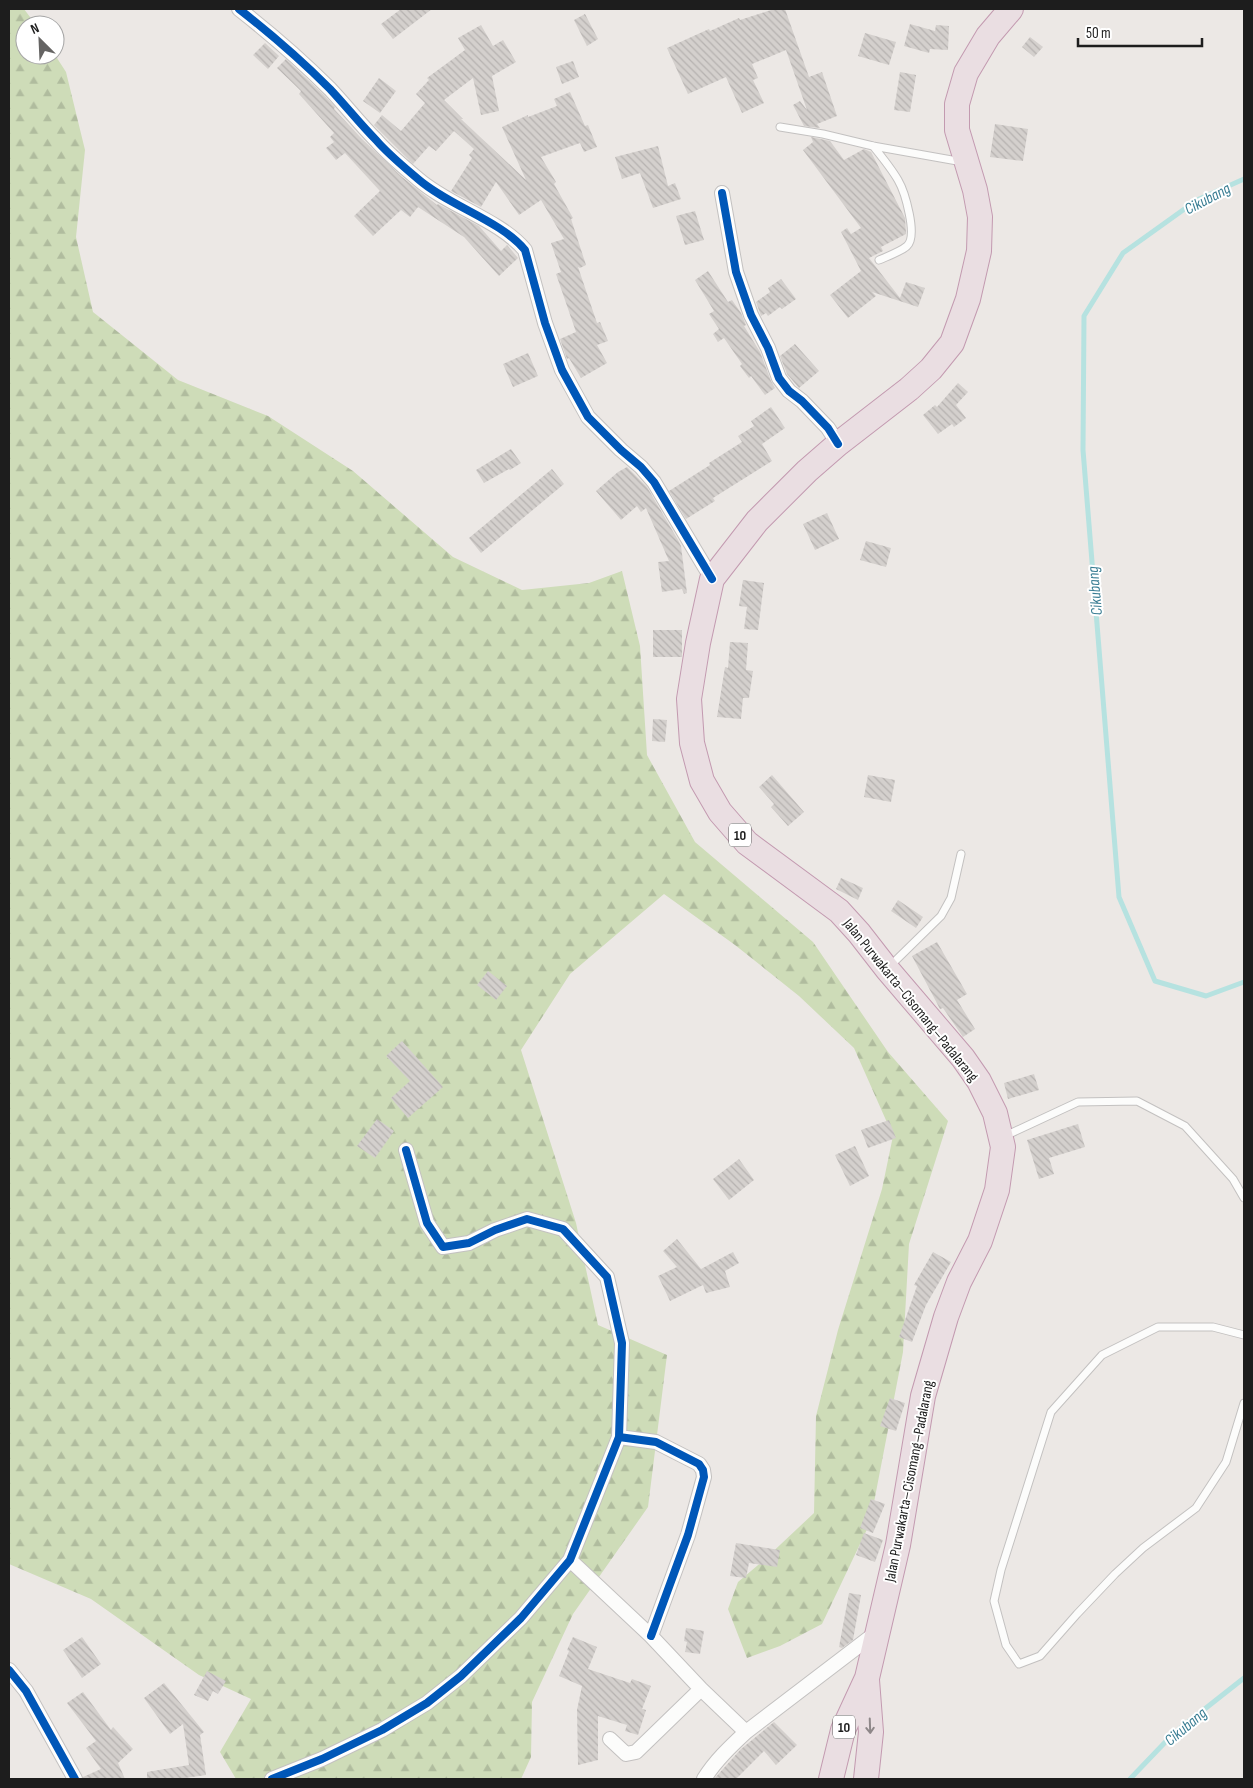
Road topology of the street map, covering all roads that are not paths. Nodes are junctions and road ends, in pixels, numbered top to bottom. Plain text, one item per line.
1 (239, 9) edge
2 (1011, 9) edge
3 (780, 127) dead end
4 (873, 146) junction
5 (966, 162) junction
6 (722, 193) dead end
7 (879, 260) dead end
8 (838, 444) junction
9 (712, 579) junction
10 (961, 854) dead end
11 (887, 969) junction
12 (1000, 1138) junction
13 (406, 1150) dead end
14 (1244, 1198) edge
15 (1244, 1335) edge
16 (1244, 1403) edge
17 (620, 1438) junction
18 (570, 1560) junction
19 (878, 1631) junction
20 (651, 1636) junction
21 (9, 1670) edge
22 (867, 1678) junction
23 (701, 1689) junction
24 (746, 1732) junction
25 (610, 1739) dead end
26 (75, 1779) edge
27 (272, 1779) edge
28 (704, 1779) edge
29 (831, 1779) edge
30 (866, 1779) edge

1 - 9 street
2 - 5 highway, Jalan Purwakarta–Cisomang–Padalarang / 10
3 - 4 lane
4 - 5 lane
4 - 7 lane
5 - 8 highway, Jalan Purwakarta–Cisomang–Padalarang / 10
6 - 8 street
8 - 9 highway, Jalan Purwakarta–Cisomang–Padalarang / 10
9 - 11 highway, Jalan Purwakarta–Cisomang–Padalarang / 10
10 - 11 lane
11 - 12 highway, Jalan Purwakarta–Cisomang–Padalarang / 10
12 - 14 lane
12 - 19 highway, Jalan Purwakarta–Cisomang–Padalarang / 10
13 - 17 street
15 - 16 lane
17 - 18 street
17 - 20 street
18 - 20 street
18 - 27 street
19 - 22 highway, Jalan Purwakarta–Cisomang–Padalarang / 10
19 - 24 street
20 - 23 street
21 - 26 street
22 - 29 highway, Jalan Purwakarta–Cisomang–Padalarang / 10
22 -> 30 highway, Jalan Purwakarta–Cisomang–Padalarang / 10
23 - 24 street
23 - 25 street
24 - 28 street

